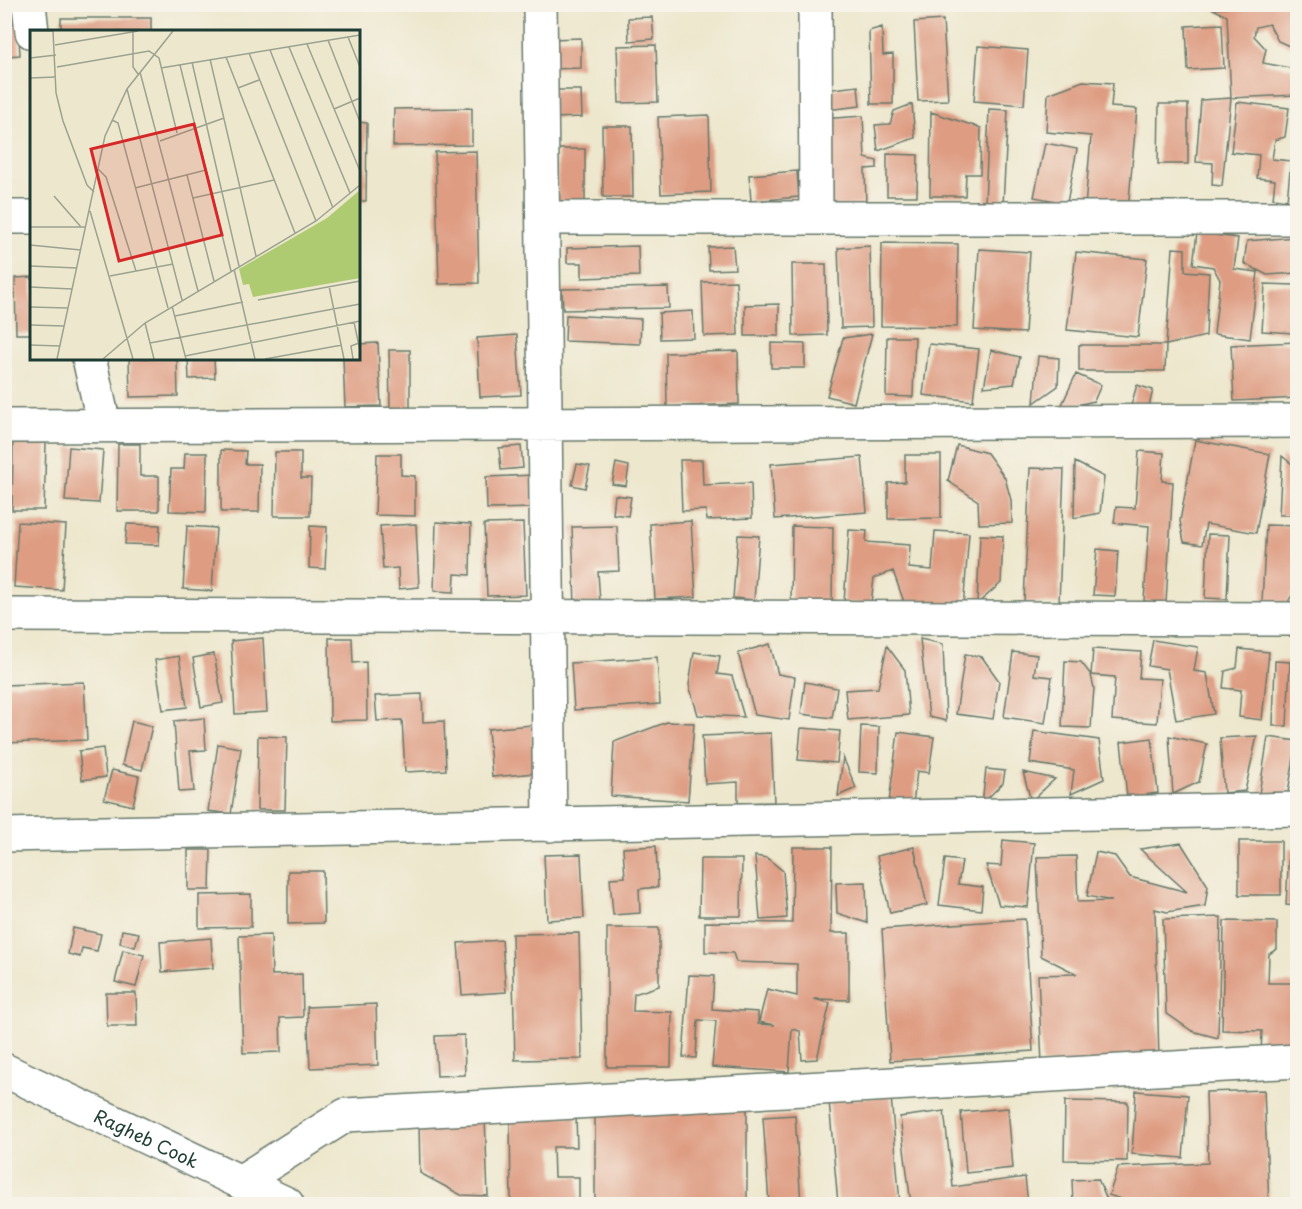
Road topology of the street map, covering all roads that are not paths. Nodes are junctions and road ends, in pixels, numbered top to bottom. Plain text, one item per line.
1 (29, 4) edge
2 (540, 4) edge
3 (815, 4) edge
4 (32, 30) edge
5 (4, 216) edge
6 (30, 217) edge
7 (543, 218) junction
8 (816, 218) junction
9 (1298, 218) edge
10 (89, 360) edge
11 (1298, 421) edge
12 (545, 423) junction
13 (104, 425) junction
14 (4, 426) edge
15 (4, 615) edge
16 (548, 617) junction
17 (1298, 620) edge
18 (1298, 809) edge
19 (550, 825) junction
20 (4, 835) edge
21 (1298, 1061) edge
22 (4, 1070) edge
23 (240, 1182) junction
24 (287, 1204) edge

1 - 4 street
2 - 7 street
3 - 8 street
5 - 6 street
7 - 8 street
7 - 12 street
8 - 9 street
10 - 13 street
11 - 12 street
12 - 13 street
12 - 16 street
13 - 14 street
15 - 16 street
16 - 17 street
16 - 19 street
18 - 19 street
19 - 20 street
21 - 23 street
22 - 23 street, Ragheb Cook
23 - 24 street, Ragheb Cook

